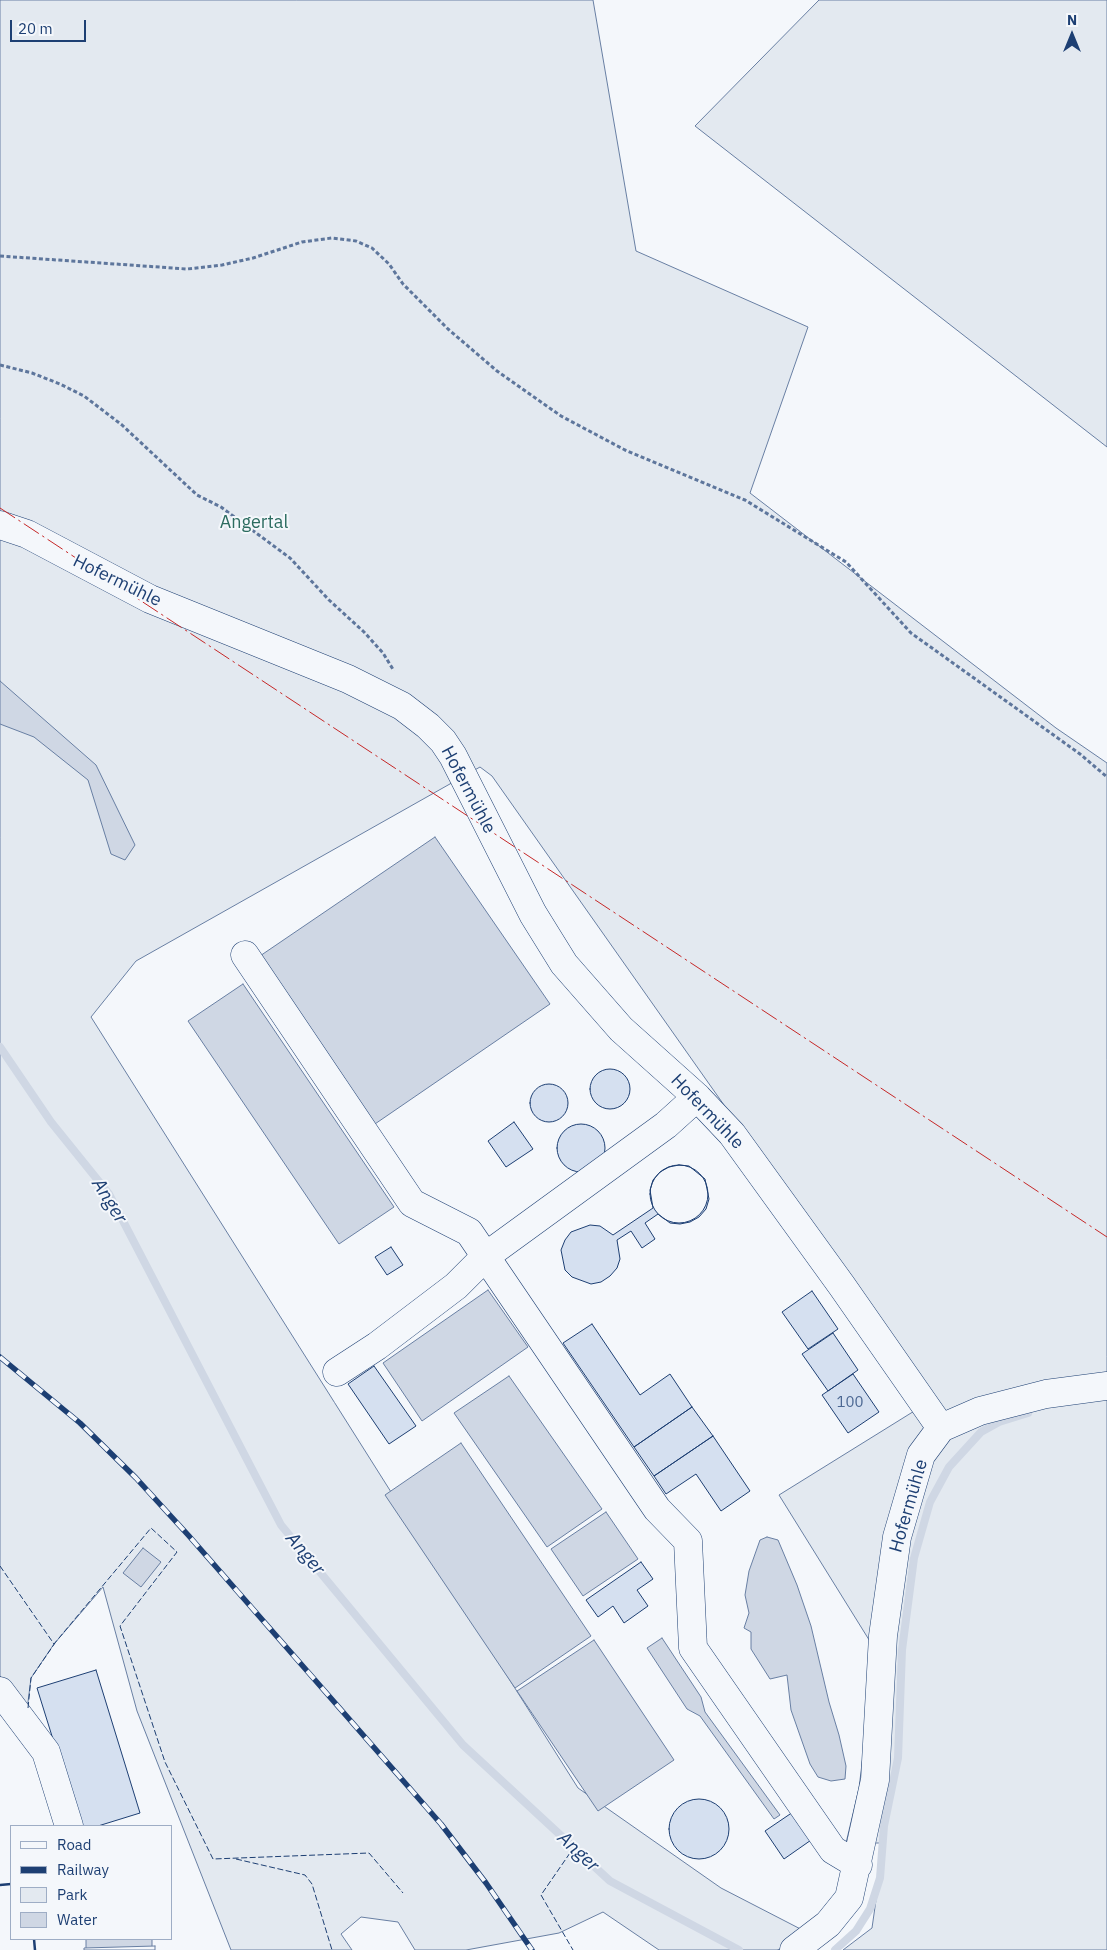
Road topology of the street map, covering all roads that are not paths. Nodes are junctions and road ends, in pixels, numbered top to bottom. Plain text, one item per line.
1 (0, 525) edge
2 (245, 955) dead end
3 (697, 1097) junction
4 (486, 1256) junction
5 (337, 1372) dead end
6 (1107, 1386) edge
7 (941, 1428) junction
8 (0, 1691) edge
9 (69, 1825) edge
10 (858, 1865) junction
11 (794, 1950) edge

1 - 3 street, Hofermühle
2 - 4 street
3 - 4 street
3 - 7 street, Hofermühle
4 - 5 street
4 - 10 street
6 - 7 street
7 - 10 street, Hofermühle
8 - 9 street
10 - 11 street, Hofermühle

